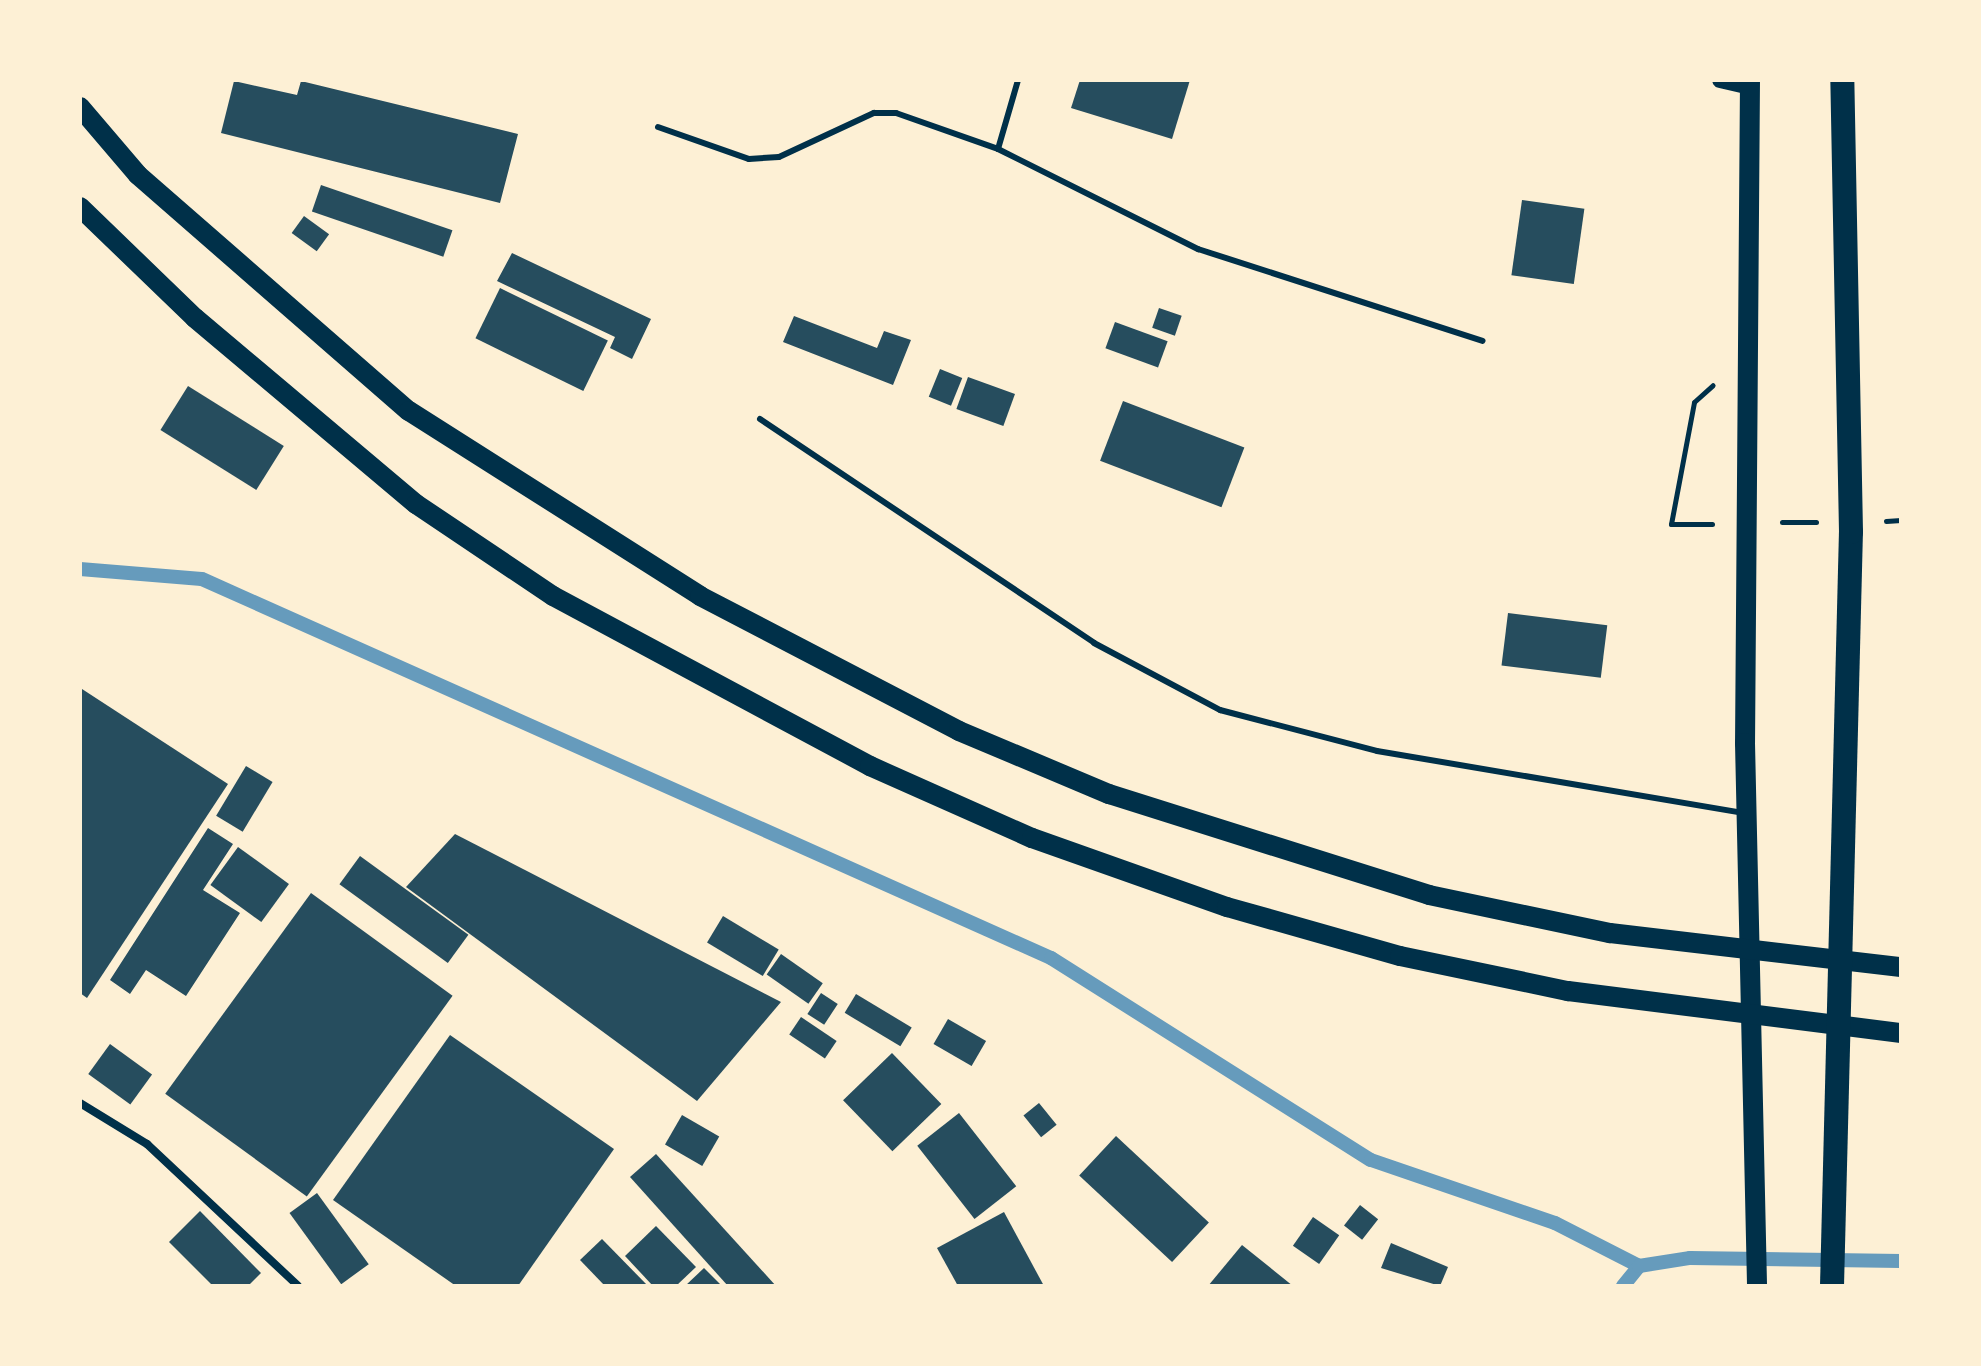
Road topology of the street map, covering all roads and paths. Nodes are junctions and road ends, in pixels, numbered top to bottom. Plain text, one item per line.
1 (1018, 80) edge
2 (1720, 80) edge
3 (1842, 80) edge
4 (1750, 84) edge
5 (80, 107) edge
6 (658, 127) dead end
7 (998, 149) junction
8 (83, 210) edge
9 (1483, 341) dead end
10 (1694, 402) dead end
11 (760, 419) dead end
12 (1901, 520) edge
13 (1870, 521) dead end
14 (1824, 522) dead end
15 (1717, 523) dead end
16 (1763, 523) dead end
17 (1746, 813) junction
18 (1901, 967) edge
19 (1901, 1033) edge
20 (80, 1103) edge
21 (298, 1286) edge
22 (1757, 1286) edge
23 (1832, 1286) edge

1 - 7 lane
2 - 4 main road
3 - 23 highway
4 - 17 main road
5 - 18 main road
6 - 7 lane
7 - 9 lane
8 - 19 main road
10 - 15 path
11 - 17 lane
12 - 13 path
14 - 16 path
17 - 22 main road
20 - 21 street

